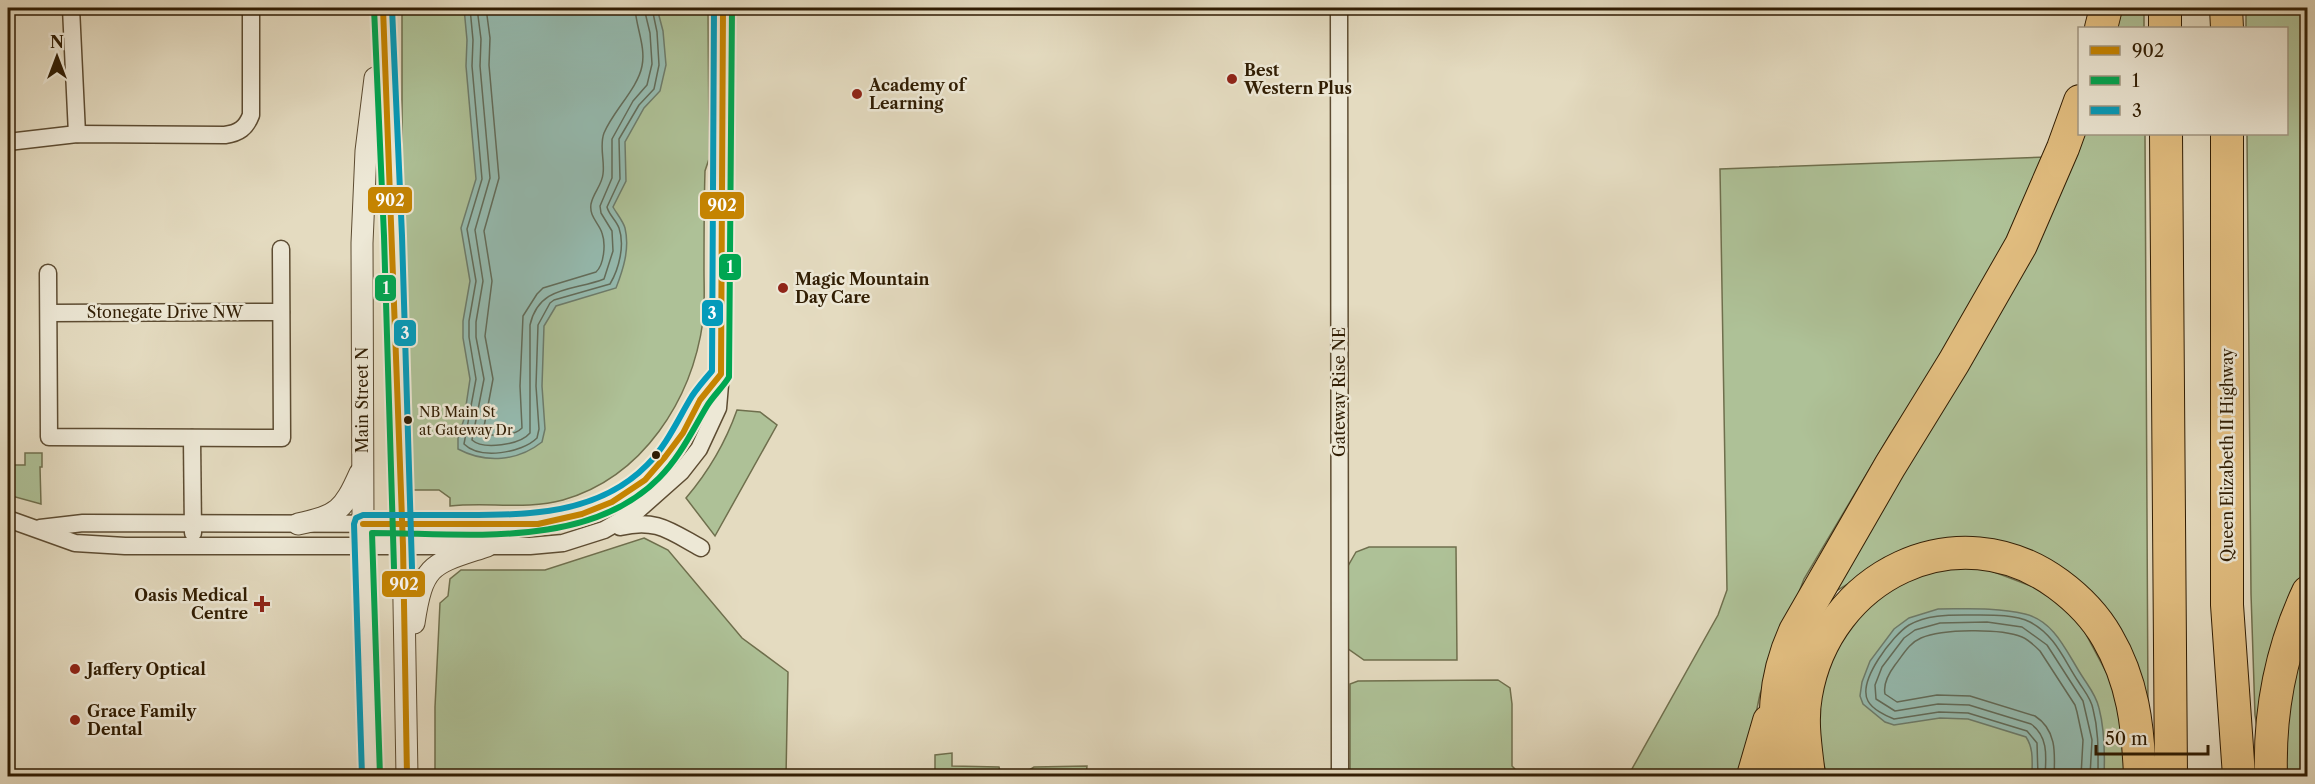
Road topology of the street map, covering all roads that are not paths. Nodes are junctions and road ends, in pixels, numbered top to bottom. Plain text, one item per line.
1 (71, 8) edge
2 (251, 8) edge
3 (723, 8) edge
4 (1339, 8) edge
5 (2106, 8) edge
6 (2165, 8) edge
7 (2226, 8) edge
8 (383, 16) edge
9 (2101, 27) edge
10 (2165, 27) edge
11 (2226, 27) edge
12 (2078, 104) edge
13 (77, 134) junction
14 (2166, 135) edge
15 (2227, 135) edge
16 (8, 142) edge
17 (280, 249) dead end
18 (48, 273) dead end
19 (280, 312) junction
20 (49, 313) junction
21 (722, 374) junction
22 (192, 438) junction
23 (363, 467) junction
24 (8, 519) edge
25 (193, 524) junction
26 (298, 524) junction
27 (363, 524) junction
28 (402, 524) junction
29 (38, 528) junction
30 (604, 530) junction
31 (192, 546) junction
32 (364, 546) junction
33 (403, 546) junction
34 (487, 546) junction
35 (701, 548) dead end
36 (2307, 592) edge
37 (406, 686) junction
38 (1775, 700) junction
39 (1803, 775) edge
40 (371, 777) edge
41 (407, 777) edge
42 (1340, 777) edge
43 (1754, 777) edge
44 (2140, 777) edge
45 (2171, 777) edge
46 (2239, 777) edge
47 (2271, 777) edge

1 - 13 street
2 - 13 street
3 - 21 street
4 - 42 street, Gateway Rise NE
5 - 9 highway
6 - 10 highway
7 - 11 highway
8 - 23 street, Main Street N
8 - 28 street, Main Street N
12 - 38 highway
13 - 16 street
14 - 45 highway
15 - 46 highway, Queen Elizabeth II Highway
17 - 19 street
18 - 20 street
19 - 20 street, Stonegate Drive NW
19 - 22 street
20 - 22 street
21 - 28 street
21 - 30 street
22 - 25 street
23 - 26 street
23 - 27 street, Main Street N
24 - 29 street
25 - 26 street
25 - 29 street
25 - 31 street
26 - 27 street
27 - 28 street
27 - 32 street, Main Street N
28 - 33 street, Main Street N
29 - 31 street
30 - 34 street
30 - 35 street
31 - 32 street
32 - 33 street
32 - 40 street, Main Street N
33 - 34 street
33 - 37 street, Main Street N
34 - 37 street
36 - 47 highway
37 - 41 street, Main Street N
38 - 39 highway
38 - 43 highway
39 - 44 highway

